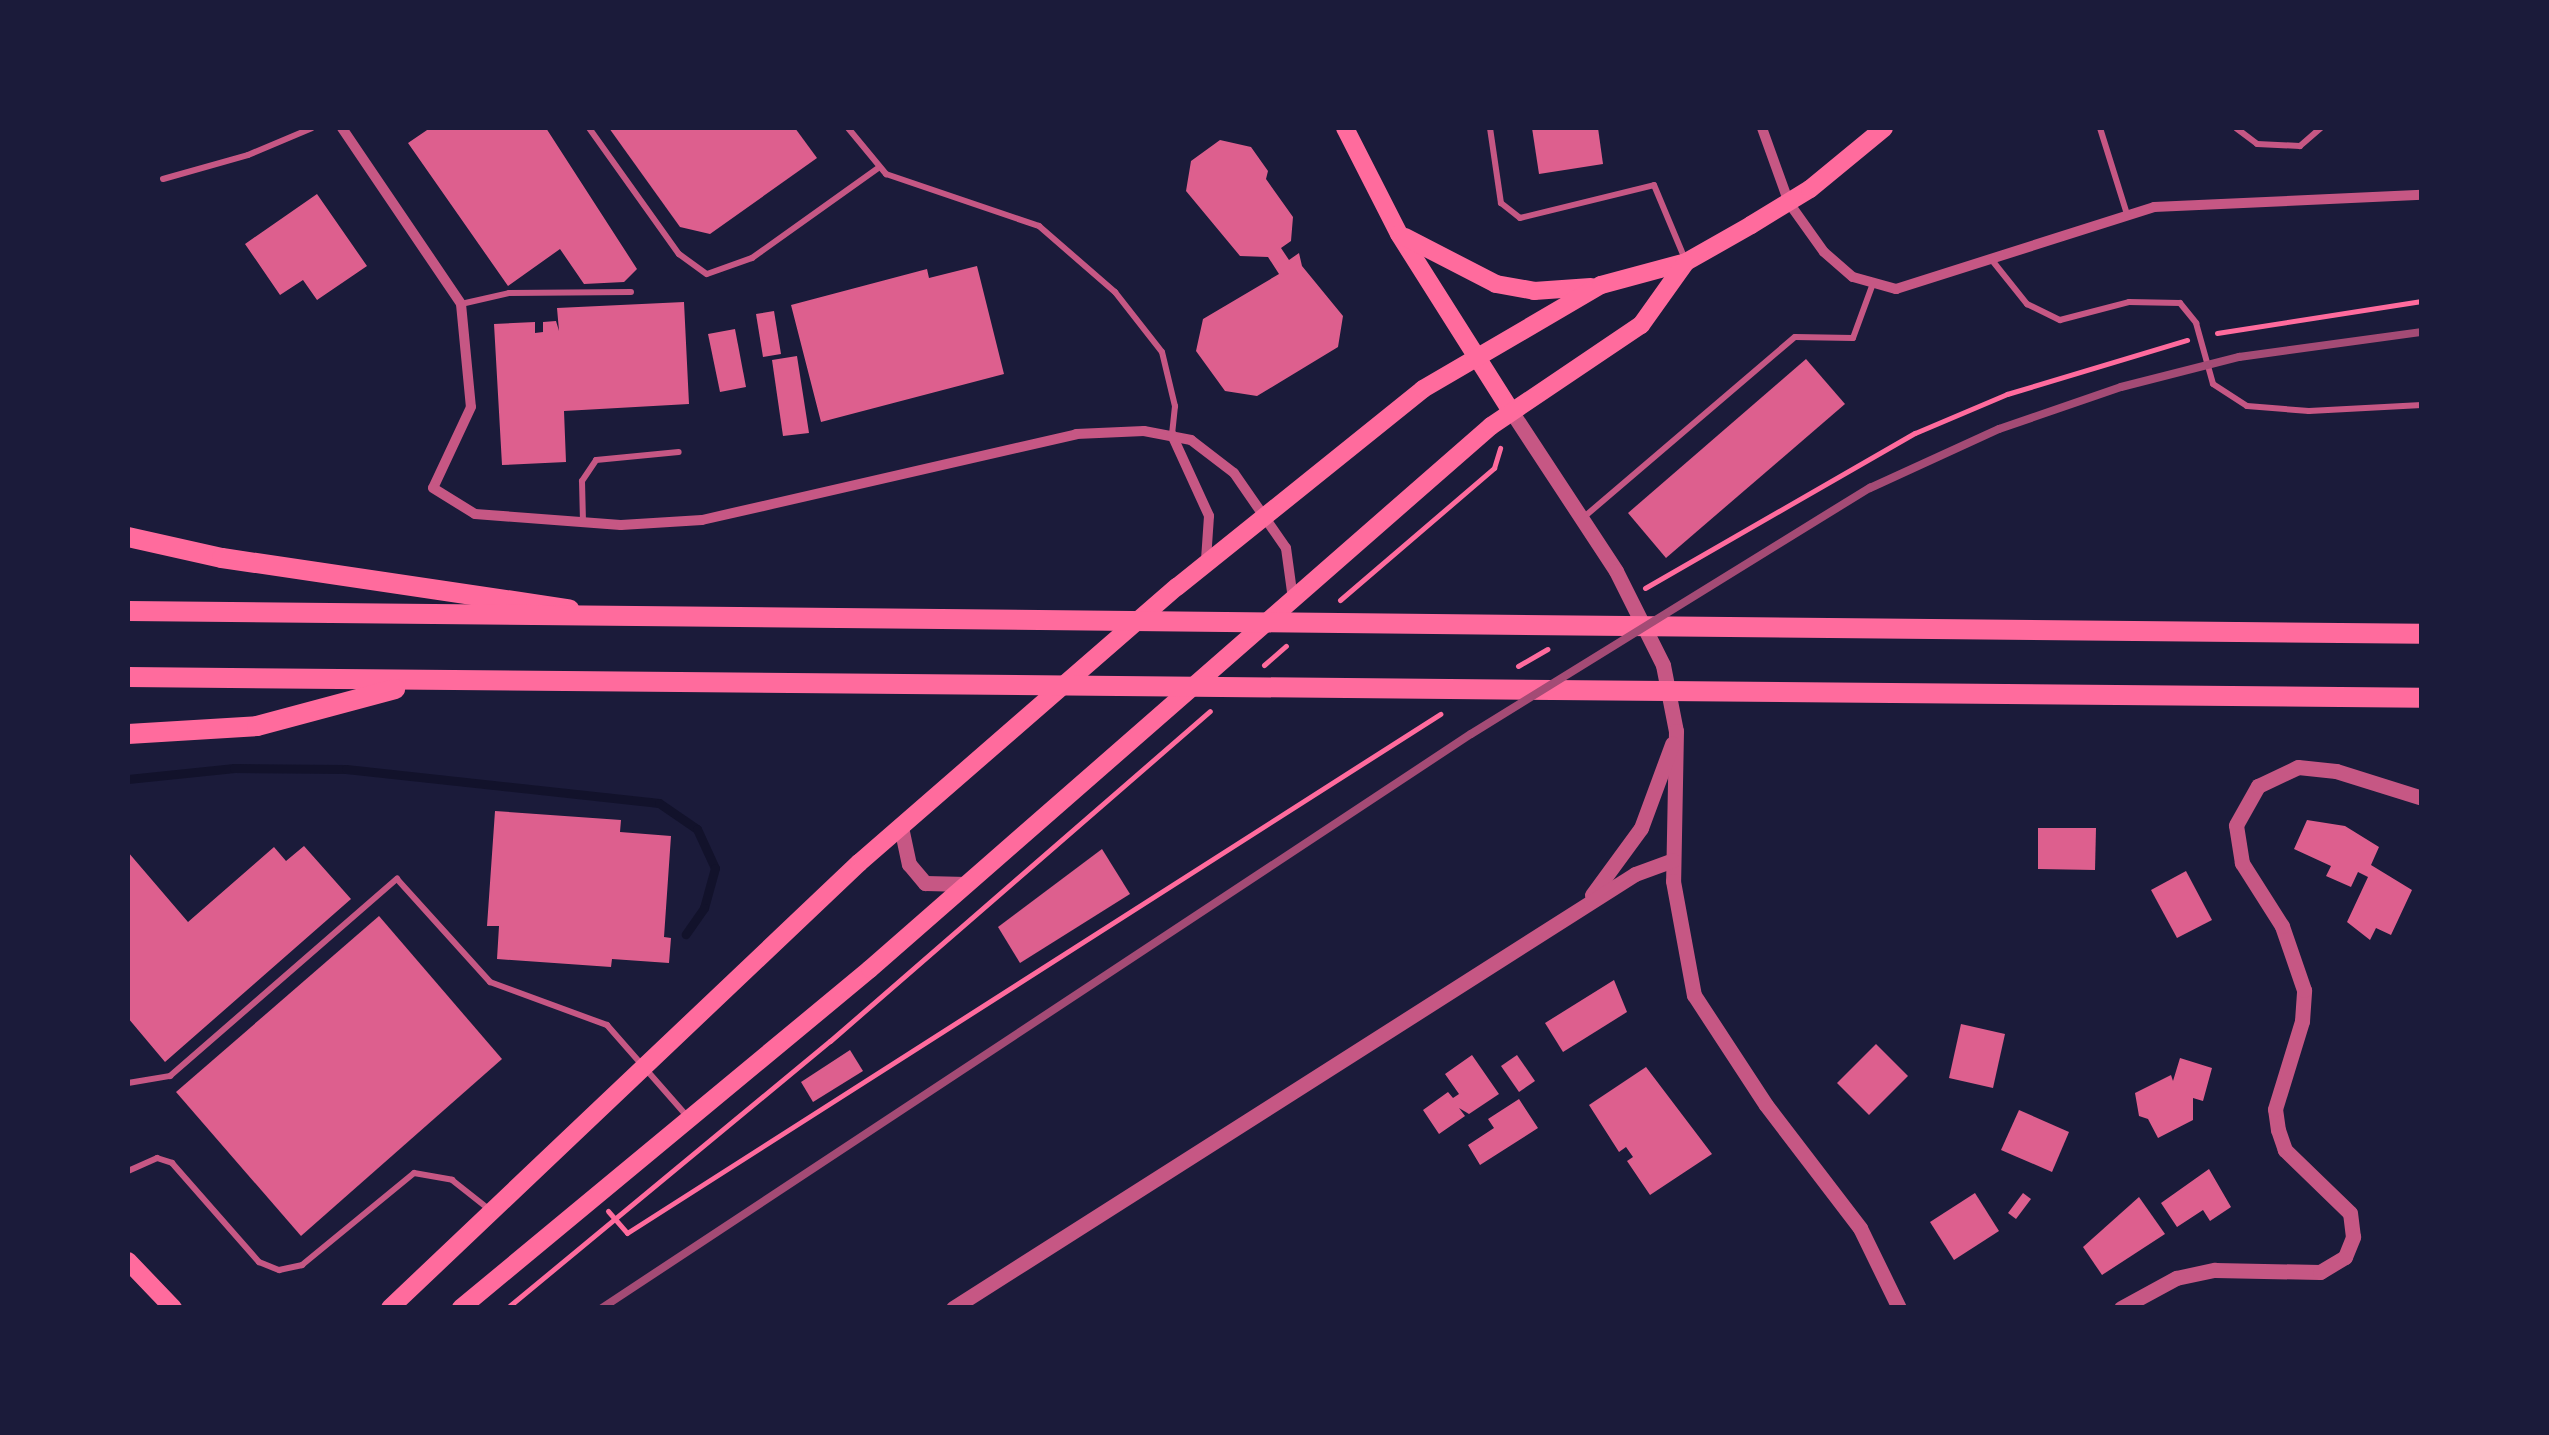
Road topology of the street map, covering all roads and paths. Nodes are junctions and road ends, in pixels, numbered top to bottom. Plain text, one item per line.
1 (312, 128) edge
2 (342, 128) edge
3 (590, 128) edge
4 (848, 128) edge
5 (1345, 128) edge
6 (1490, 128) edge
7 (1762, 128) edge
8 (1884, 128) edge
9 (2100, 128) edge
10 (2236, 128) edge
11 (2321, 128) edge
12 (878, 168) junction
13 (163, 179) dead end
14 (2422, 195) edge
15 (1789, 203) junction
16 (2127, 214) junction
17 (1400, 234) junction
18 (1992, 259) junction
19 (1686, 262) junction
20 (1602, 285) junction
21 (1872, 286) junction
22 (631, 292) dead end
23 (2422, 301) edge
24 (461, 304) junction
25 (2200, 336) junction
26 (1473, 355) junction
27 (2422, 405) edge
28 (1511, 411) junction
29 (1172, 436) junction
30 (679, 452) dead end
31 (1267, 514) junction
32 (1583, 518) junction
33 (583, 523) junction
34 (128, 537) edge
35 (1206, 562) junction
36 (1676, 569) dead end
37 (1293, 599) junction
38 (128, 611) edge
39 (1324, 614) dead end
40 (635, 620) junction
41 (2422, 634) edge
42 (1293, 640) dead end
43 (128, 677) edge
44 (1248, 678) dead end
45 (416, 683) junction
46 (2422, 698) edge
47 (1218, 704) dead end
48 (1443, 712) dead end
49 (1676, 731) junction
50 (128, 734) edge
51 (2422, 798) edge
52 (901, 826) junction
53 (1673, 860) junction
54 (968, 884) junction
55 (1577, 912) junction
56 (645, 1063) junction
57 (128, 1083) edge
58 (689, 1118) junction
59 (128, 1171) edge
60 (596, 1195) junction
61 (492, 1211) junction
62 (616, 1220) junction
63 (128, 1261) edge
64 (173, 1308) edge
65 (390, 1308) edge
66 (461, 1308) edge
67 (508, 1308) edge
68 (953, 1308) edge
69 (1899, 1308) edge
70 (2121, 1308) edge

1 - 13 lane
2 - 24 street
3 - 12 lane
4 - 12 lane
5 - 17 main road
6 - 19 lane
7 - 15 street
8 - 15 main road
9 - 16 lane
10 - 11 lane
12 - 29 lane
14 - 16 street
15 - 19 main road
15 - 21 street
16 - 18 street
17 - 20 main road
17 - 26 main road
18 - 21 street
18 - 25 lane
19 - 20 main road
19 - 28 main road
20 - 26 main road
21 - 32 lane
22 - 24 lane
23 - 25 path
24 - 33 street
25 - 27 lane
25 - 36 path
26 - 28 main road
26 - 31 main road
28 - 32 street
28 - 37 main road
28 - 39 path
29 - 31 street
29 - 33 street
29 - 35 street
30 - 33 lane
31 - 35 main road
31 - 37 street
32 - 49 street
34 - 40 highway
35 - 52 main road
37 - 54 main road
38 - 40 highway
40 - 41 highway
42 - 44 path
43 - 45 highway
45 - 46 highway
45 - 50 highway
47 - 62 path
48 - 62 path
49 - 53 street
49 - 55 street
51 - 70 street
52 - 54 street
52 - 56 main road
53 - 55 street
53 - 69 street
54 - 58 main road
55 - 68 street
56 - 57 lane
56 - 58 lane
56 - 61 main road
58 - 60 main road
59 - 61 lane
60 - 62 path
60 - 66 main road
61 - 65 main road
62 - 67 path
63 - 64 main road

